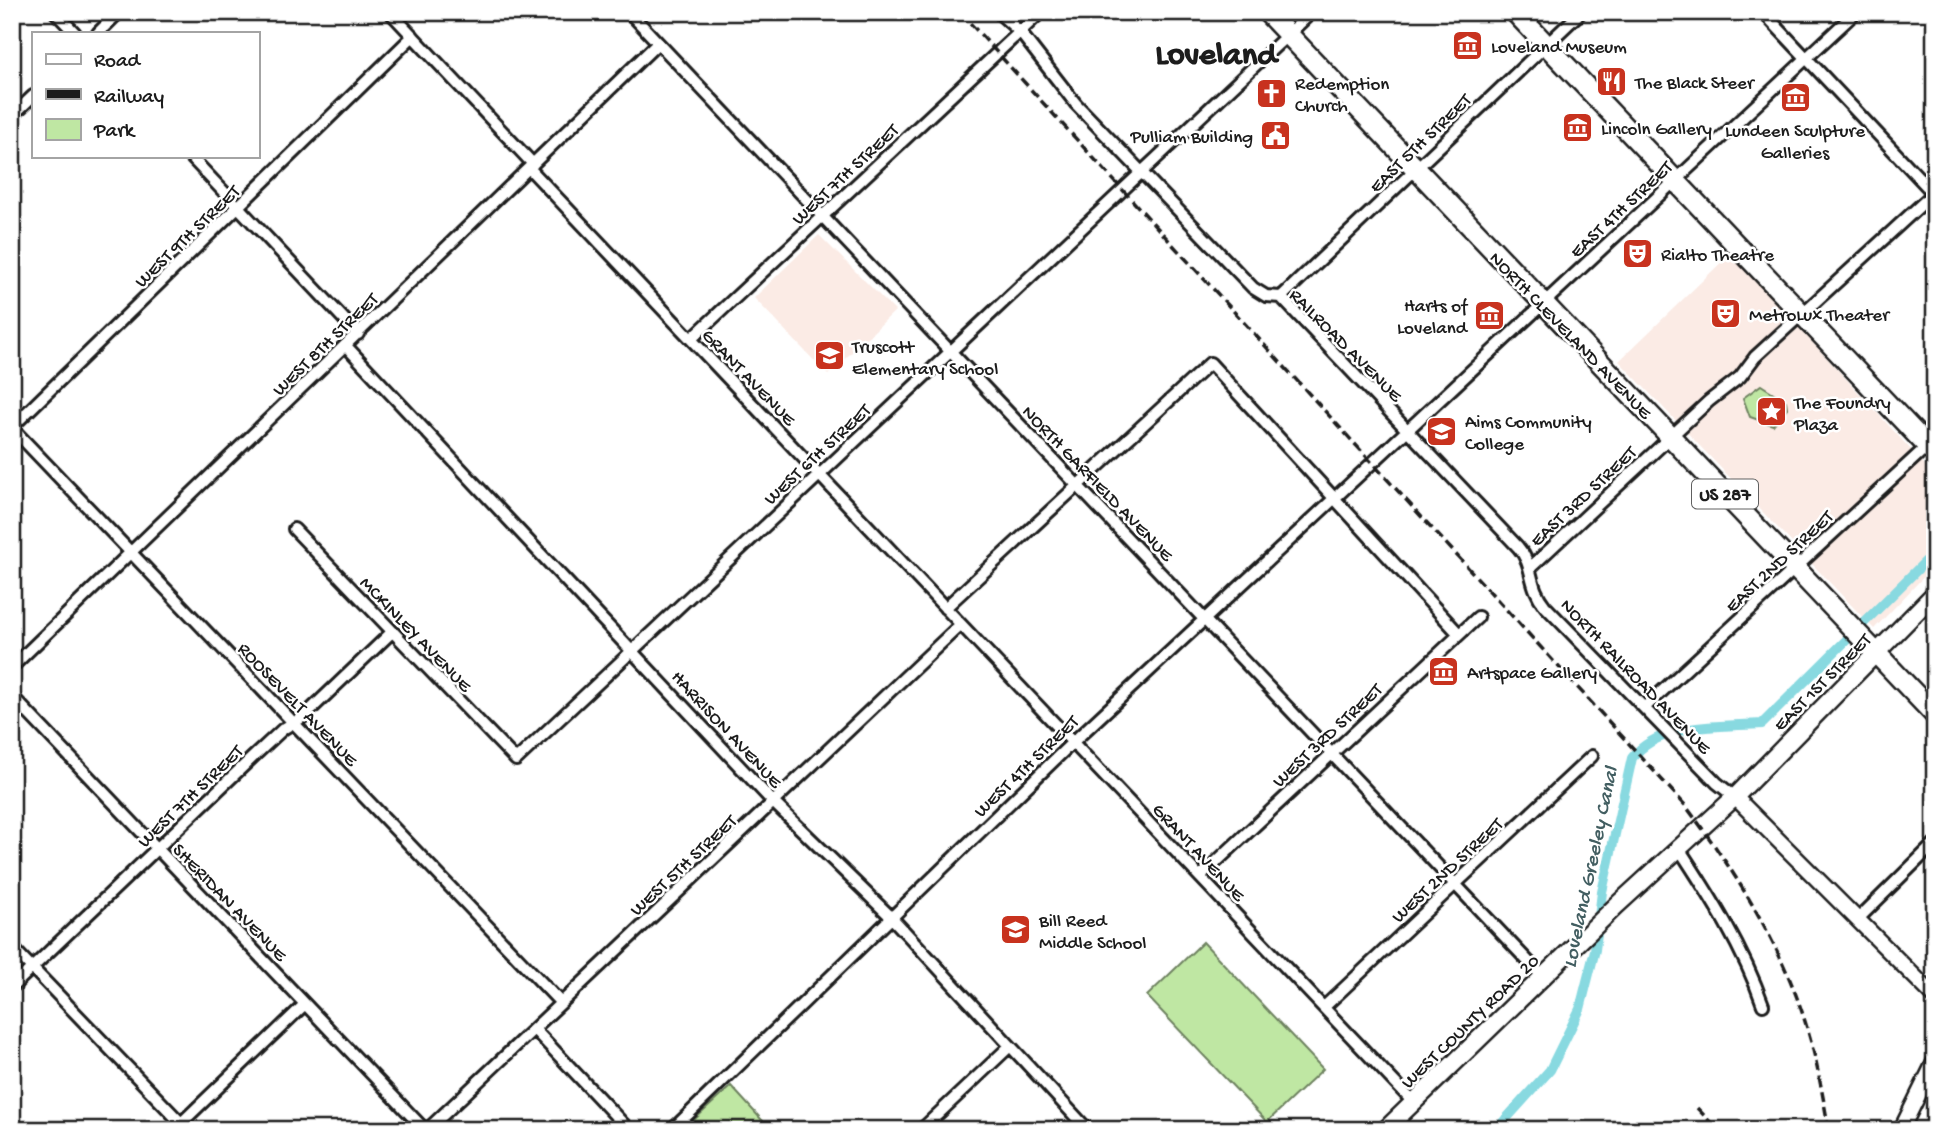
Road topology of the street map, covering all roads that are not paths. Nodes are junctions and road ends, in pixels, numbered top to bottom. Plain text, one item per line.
1 (55, 12) edge
2 (119, 12) edge
3 (390, 12) edge
4 (629, 12) edge
5 (998, 12) edge
6 (1041, 12) edge
7 (1267, 12) edge
8 (1312, 12) edge
9 (1516, 12) edge
10 (1581, 12) edge
11 (1763, 12) edge
12 (1856, 12) edge
13 (74, 32) edge
14 (98, 32) edge
15 (1020, 32) junction
16 (1288, 34) junction
17 (412, 36) junction
18 (658, 43) junction
19 (1546, 45) junction
20 (1806, 59) junction
21 (32, 97) edge
22 (12, 116) edge
23 (192, 158) edge
24 (531, 166) junction
25 (1416, 170) junction
26 (1141, 172) junction
27 (1676, 180) junction
28 (1934, 193) edge
29 (239, 208) junction
30 (822, 216) junction
31 (1281, 297) junction
32 (1542, 303) junction
33 (1803, 315) junction
34 (358, 334) junction
35 (691, 339) junction
36 (346, 346) junction
37 (950, 351) junction
38 (12, 427) edge
39 (1407, 430) junction
40 (1671, 437) junction
41 (1932, 446) edge
42 (818, 474) junction
43 (1077, 485) junction
44 (1333, 499) junction
45 (294, 529) dead end
46 (132, 552) junction
47 (1796, 567) junction
48 (1530, 568) junction
49 (1935, 593) edge
50 (945, 608) junction
51 (1478, 617) dead end
52 (1204, 619) junction
53 (961, 625) junction
54 (392, 632) junction
55 (1459, 634) junction
56 (634, 651) junction
57 (1877, 655) junction
58 (12, 667) edge
59 (12, 696) edge
60 (1645, 707) junction
61 (1935, 715) edge
62 (294, 723) junction
63 (1073, 742) junction
64 (1331, 753) junction
65 (1592, 756) dead end
66 (516, 760) joint
67 (1735, 797) junction
68 (773, 802) junction
69 (1935, 843) edge
70 (1678, 847) junction
71 (157, 849) junction
72 (1200, 877) junction
73 (1456, 884) junction
74 (892, 918) junction
75 (1858, 918) junction
76 (12, 947) edge
77 (32, 968) junction
78 (1543, 977) junction
79 (12, 987) edge
80 (1935, 997) edge
81 (561, 1003) junction
82 (305, 1004) junction
83 (1763, 1004) dead end
84 (1324, 1007) junction
85 (534, 1029) junction
86 (1010, 1046) junction
87 (1935, 1061) edge
88 (1413, 1102) junction
89 (180, 1125) edge
90 (193, 1130) edge
91 (426, 1130) edge
92 (629, 1130) edge
93 (671, 1130) edge
94 (921, 1130) edge
95 (1088, 1130) edge
96 (1385, 1130) edge
97 (1901, 1130) edge

1 - 13 street
2 - 14 street
3 - 17 street, GRANT AVENUE
4 - 18 street, NORTH GARFIELD AVENUE
5 - 15 street
6 - 15 street, WEST 7TH STREET
7 - 16 highway, NORTH CLEVELAND AVENUE / US 287
8 - 16 street, WEST 6TH STREET
9 - 19 highway
10 - 19 street, EAST 5TH STREET
11 - 20 street
12 - 20 street, EAST 4TH STREET
15 - 26 street, RAILROAD AVENUE
15 - 30 street, WEST 7TH STREET
16 - 25 highway, NORTH CLEVELAND AVENUE / US 287
16 - 26 street, WEST 6TH STREET
17 - 24 street, GRANT AVENUE
17 - 29 street, WEST 9TH STREET
18 - 24 street, WEST 8TH STREET
18 - 30 street, NORTH GARFIELD AVENUE
19 - 25 street, EAST 5TH STREET
19 - 27 highway
20 - 27 street, EAST 4TH STREET
20 - 28 street
21 - 22 street
23 - 29 street
24 - 34 street, WEST 8TH STREET
24 - 35 street, GRANT AVENUE
25 - 31 street, EAST 5TH STREET
25 - 32 highway, NORTH CLEVELAND AVENUE / US 287
26 - 31 street, RAILROAD AVENUE
26 - 37 street, WEST 6TH STREET
27 - 32 street, EAST 4TH STREET
27 - 33 highway
28 - 33 street, EAST 3RD STREET
29 - 34 street
29 - 38 street, WEST 9TH STREET
30 - 35 street, WEST 7TH STREET
30 - 37 street, NORTH GARFIELD AVENUE
31 - 39 street, RAILROAD AVENUE
32 - 39 street, EAST 4TH STREET
32 - 40 highway, NORTH CLEVELAND AVENUE / US 287
33 - 40 street, EAST 3RD STREET
33 - 41 highway
34 - 36 street, WEST 8TH STREET
35 - 42 street, GRANT AVENUE
36 - 46 street, WEST 8TH STREET
36 - 56 street, HARRISON AVENUE
37 - 42 street, WEST 6TH STREET
37 - 43 street, NORTH GARFIELD AVENUE
38 - 46 street, ROOSEVELT AVENUE
39 - 44 street, WEST 4TH STREET
39 - 48 street, RAILROAD AVENUE
40 - 47 highway, NORTH CLEVELAND AVENUE / US 287
40 - 48 street, EAST 3RD STREET
41 - 47 street, EAST 2ND STREET
42 - 50 street, GRANT AVENUE
42 - 56 street, WEST 6TH STREET
43 - 44 street
43 - 50 street
43 - 52 street, NORTH GARFIELD AVENUE
44 - 52 street, WEST 4TH STREET
44 - 55 street
45 - 54 street, MCKINLEY AVENUE
46 - 58 street, WEST 8TH STREET
46 - 62 street, ROOSEVELT AVENUE
47 - 57 highway, NORTH CLEVELAND AVENUE / US 287
47 - 60 street, EAST 2ND STREET
48 - 60 street, NORTH RAILROAD AVENUE
49 - 57 main road, EAST 1ST STREET
50 - 53 street, GRANT AVENUE
51 - 55 street, WEST 3RD STREET
52 - 63 street, WEST 4TH STREET
52 - 64 street, NORTH GARFIELD AVENUE
53 - 63 street, GRANT AVENUE
53 - 68 street, WEST 5TH STREET
54 - 62 street, WEST 7TH STREET
54 - 66 street, MCKINLEY AVENUE
55 - 64 street, WEST 3RD STREET
56 - 66 street, WEST 6TH STREET
56 - 68 street, HARRISON AVENUE
57 - 61 highway, US 287
57 - 67 main road, EAST 1ST STREET
59 - 71 street, SHERIDAN AVENUE
60 - 67 street, NORTH RAILROAD AVENUE
62 - 71 street, WEST 7TH STREET
62 - 81 street, ROOSEVELT AVENUE
63 - 72 street, GRANT AVENUE
63 - 74 street, WEST 4TH STREET
64 - 72 street, WEST 3RD STREET
64 - 73 street, NORTH GARFIELD AVENUE
65 - 73 street, WEST 2ND STREET
67 - 70 main road, WEST COUNTY ROAD 20
67 - 75 street
68 - 74 street, HARRISON AVENUE
68 - 81 street, WEST 5TH STREET
69 - 75 street
70 - 78 main road, WEST COUNTY ROAD 20
70 - 83 street
71 - 77 street, WEST 7TH STREET
71 - 82 street, SHERIDAN AVENUE
72 - 84 street, GRANT AVENUE
73 - 78 street, NORTH GARFIELD AVENUE
73 - 84 street, WEST 2ND STREET
74 - 86 street, HARRISON AVENUE
74 - 93 street, WEST 4TH STREET
75 - 80 street
76 - 77 street
77 - 79 street, WEST 7TH STREET
77 - 89 street
78 - 88 main road, WEST COUNTY ROAD 20
81 - 85 street, WEST 5TH STREET
82 - 89 street
82 - 91 street, SHERIDAN AVENUE
84 - 88 street, GRANT AVENUE
85 - 91 street, WEST 5TH STREET
85 - 92 street
86 - 94 street
86 - 95 street, HARRISON AVENUE
87 - 97 street
88 - 96 main road, WEST COUNTY ROAD 20
89 - 90 street

